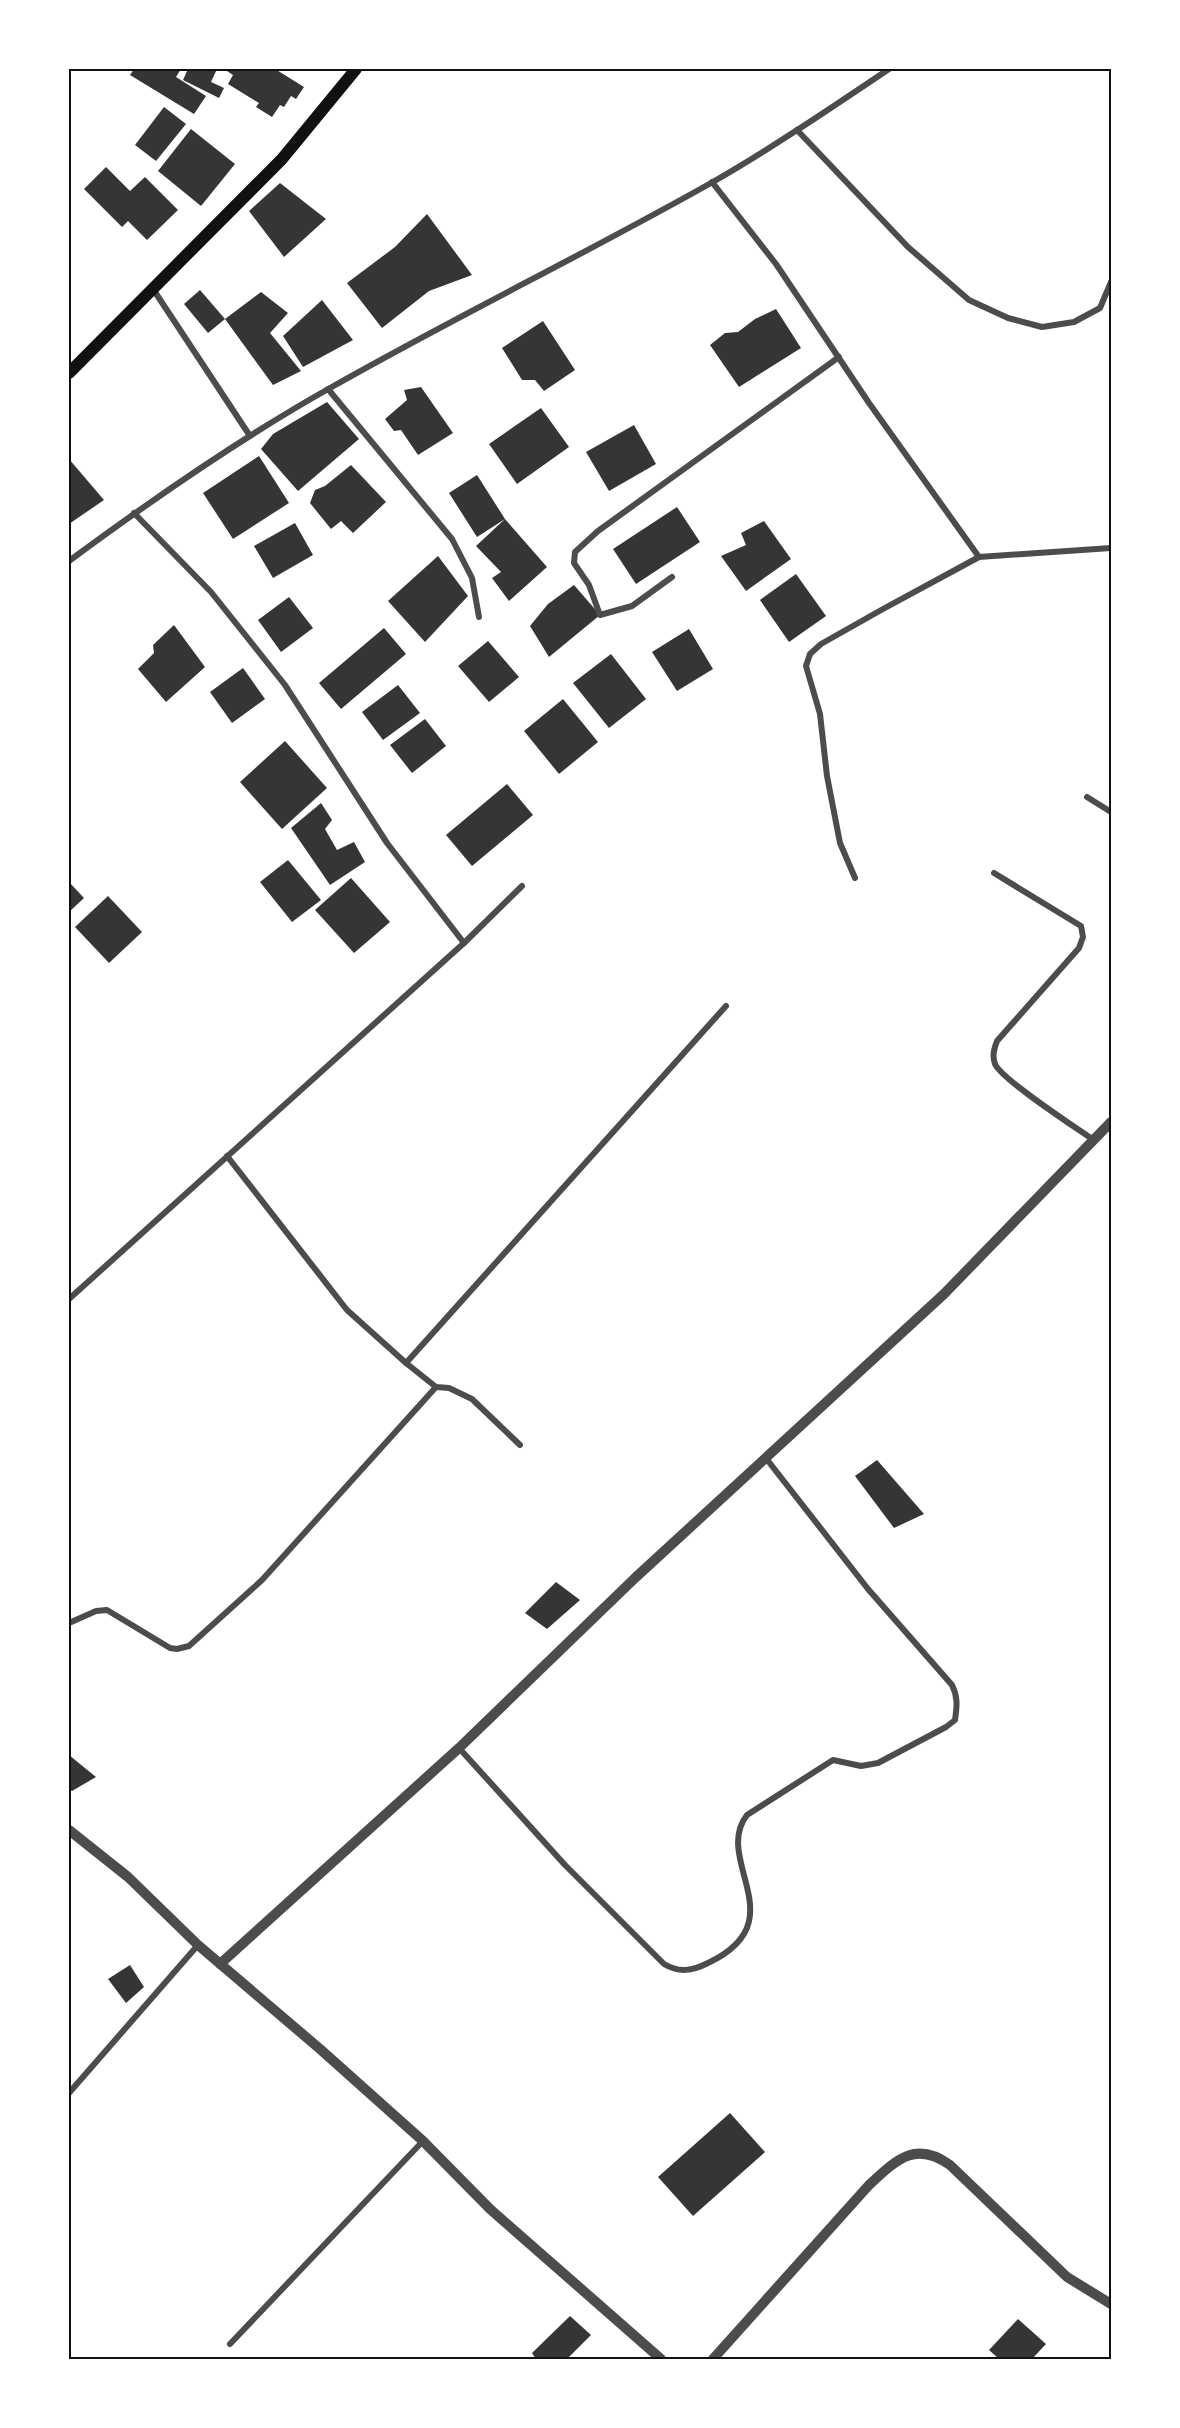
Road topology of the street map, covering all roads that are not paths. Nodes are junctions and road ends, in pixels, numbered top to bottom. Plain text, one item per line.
1 (356, 69) edge
2 (889, 69) edge
3 (797, 130) junction
4 (712, 182) junction
5 (1111, 282) edge
6 (153, 289) junction
7 (839, 357) junction
8 (69, 373) edge
9 (328, 389) junction
10 (250, 436) junction
11 (134, 513) junction
12 (1111, 548) edge
13 (979, 557) junction
14 (69, 561) edge
15 (672, 577) dead end
16 (479, 617) dead end
17 (1087, 797) dead end
18 (1111, 812) edge
19 (994, 873) dead end
20 (855, 878) dead end
21 (522, 886) dead end
22 (464, 943) junction
23 (726, 1006) dead end
24 (1111, 1122) edge
25 (1092, 1139) junction
26 (227, 1156) junction
27 (69, 1299) edge
28 (406, 1363) junction
29 (436, 1387) junction
30 (520, 1445) dead end
31 (764, 1457) junction
32 (69, 1623) edge
33 (459, 1748) junction
34 (69, 1830) edge
35 (198, 1945) junction
36 (220, 1964) junction
37 (69, 2093) edge
38 (423, 2141) junction
39 (1111, 2304) edge
40 (230, 2344) dead end
41 (661, 2359) edge
42 (713, 2359) edge

1 - 6 main road
2 - 3 street
3 - 4 street
3 - 5 street
4 - 7 street
4 - 9 street
6 - 8 main road
6 - 10 street
7 - 13 street
7 - 15 street
9 - 10 street
9 - 16 street
10 - 11 street
11 - 14 street
11 - 22 street
12 - 13 street
13 - 20 street
17 - 18 street
19 - 25 street
21 - 22 street
22 - 26 street
23 - 28 street
24 - 25 street
25 - 31 street
26 - 27 street
26 - 28 street
28 - 29 street
29 - 30 street
29 - 32 street
31 - 33 street
31 - 33 street
33 - 36 street
34 - 35 street
35 - 36 street
35 - 37 street
36 - 38 street
38 - 40 street
38 - 41 street
39 - 42 street

